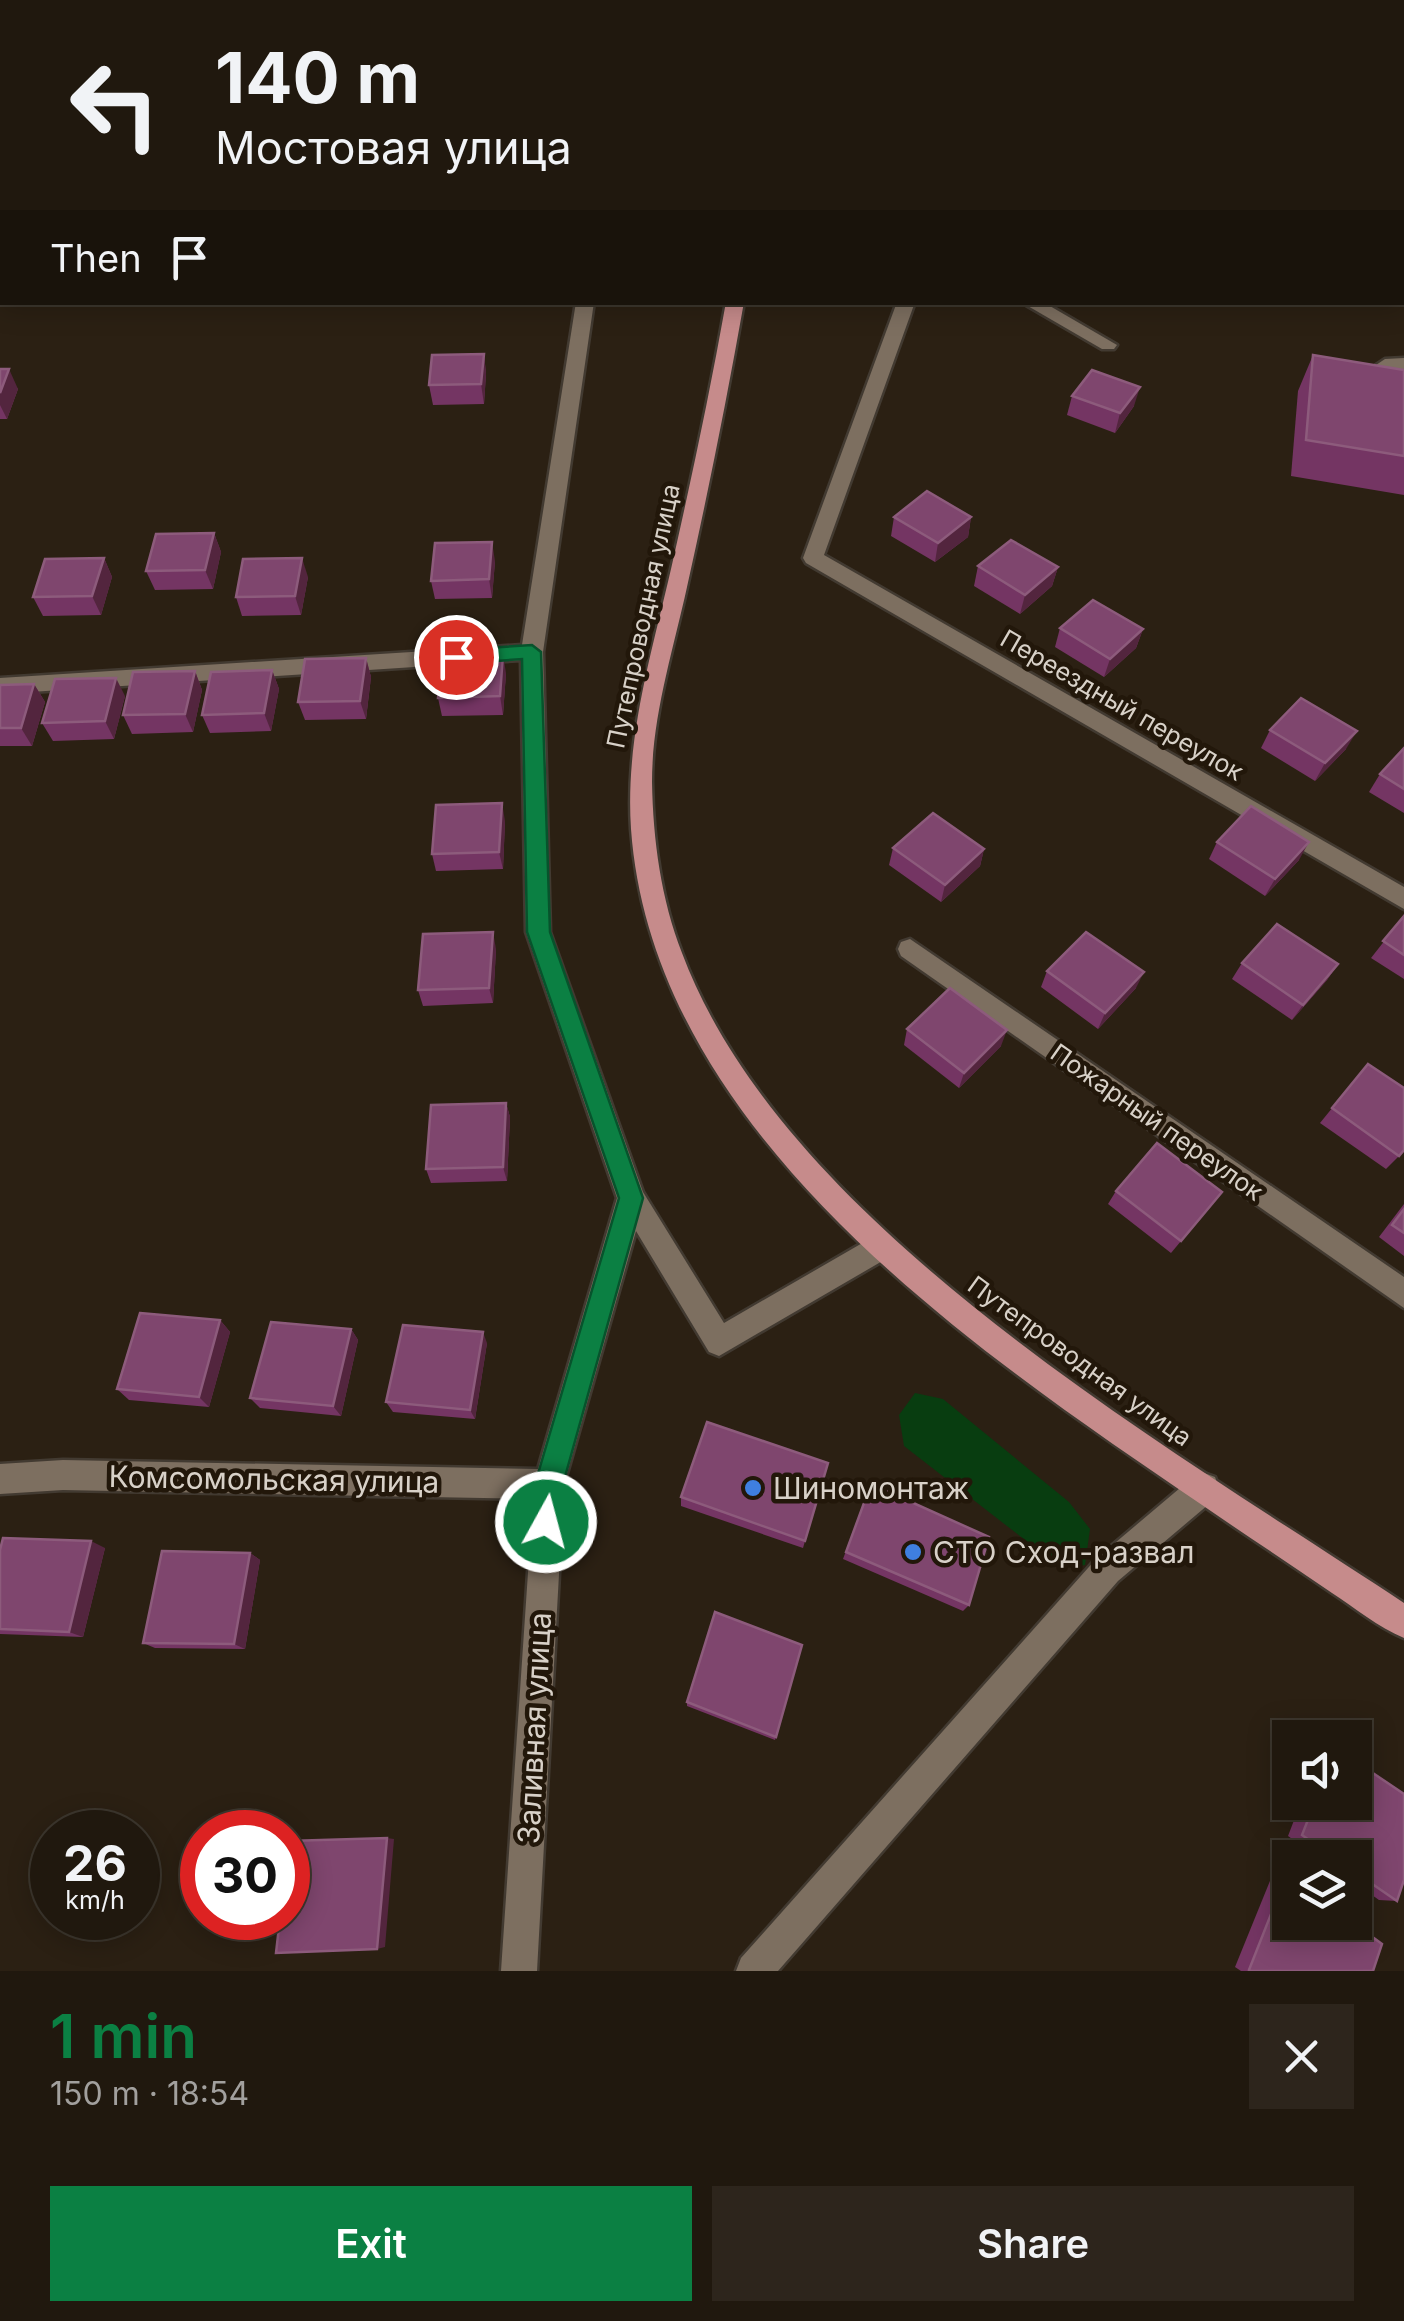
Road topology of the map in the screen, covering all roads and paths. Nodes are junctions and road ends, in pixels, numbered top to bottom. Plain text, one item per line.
1 (584, 305) edge
2 (734, 305) edge
3 (905, 305) edge
4 (1035, 305) edge
5 (1108, 344) dead end
6 (532, 652) junction
7 (0, 686) edge
8 (1404, 899) edge
9 (910, 949) dead end
10 (631, 1198) junction
11 (881, 1247) junction
12 (1404, 1294) edge
13 (0, 1479) edge
14 (549, 1484) junction
15 (1204, 1488) junction
16 (1404, 1622) edge
17 (519, 1971) edge
18 (754, 1971) edge

1 - 6 street
2 - 11 main road, Путепроводная улица
3 - 8 street, Переездный переулок
4 - 5 street
6 - 7 street
6 - 10 street
9 - 12 street, Пожарный переулок
10 - 11 street
10 - 14 street, Заливная улица
11 - 15 main road, Путепроводная улица
13 - 14 street, Комсомольская улица
14 - 17 street, Заливная улица
15 - 16 main road, Путепроводная улица
15 - 18 street

